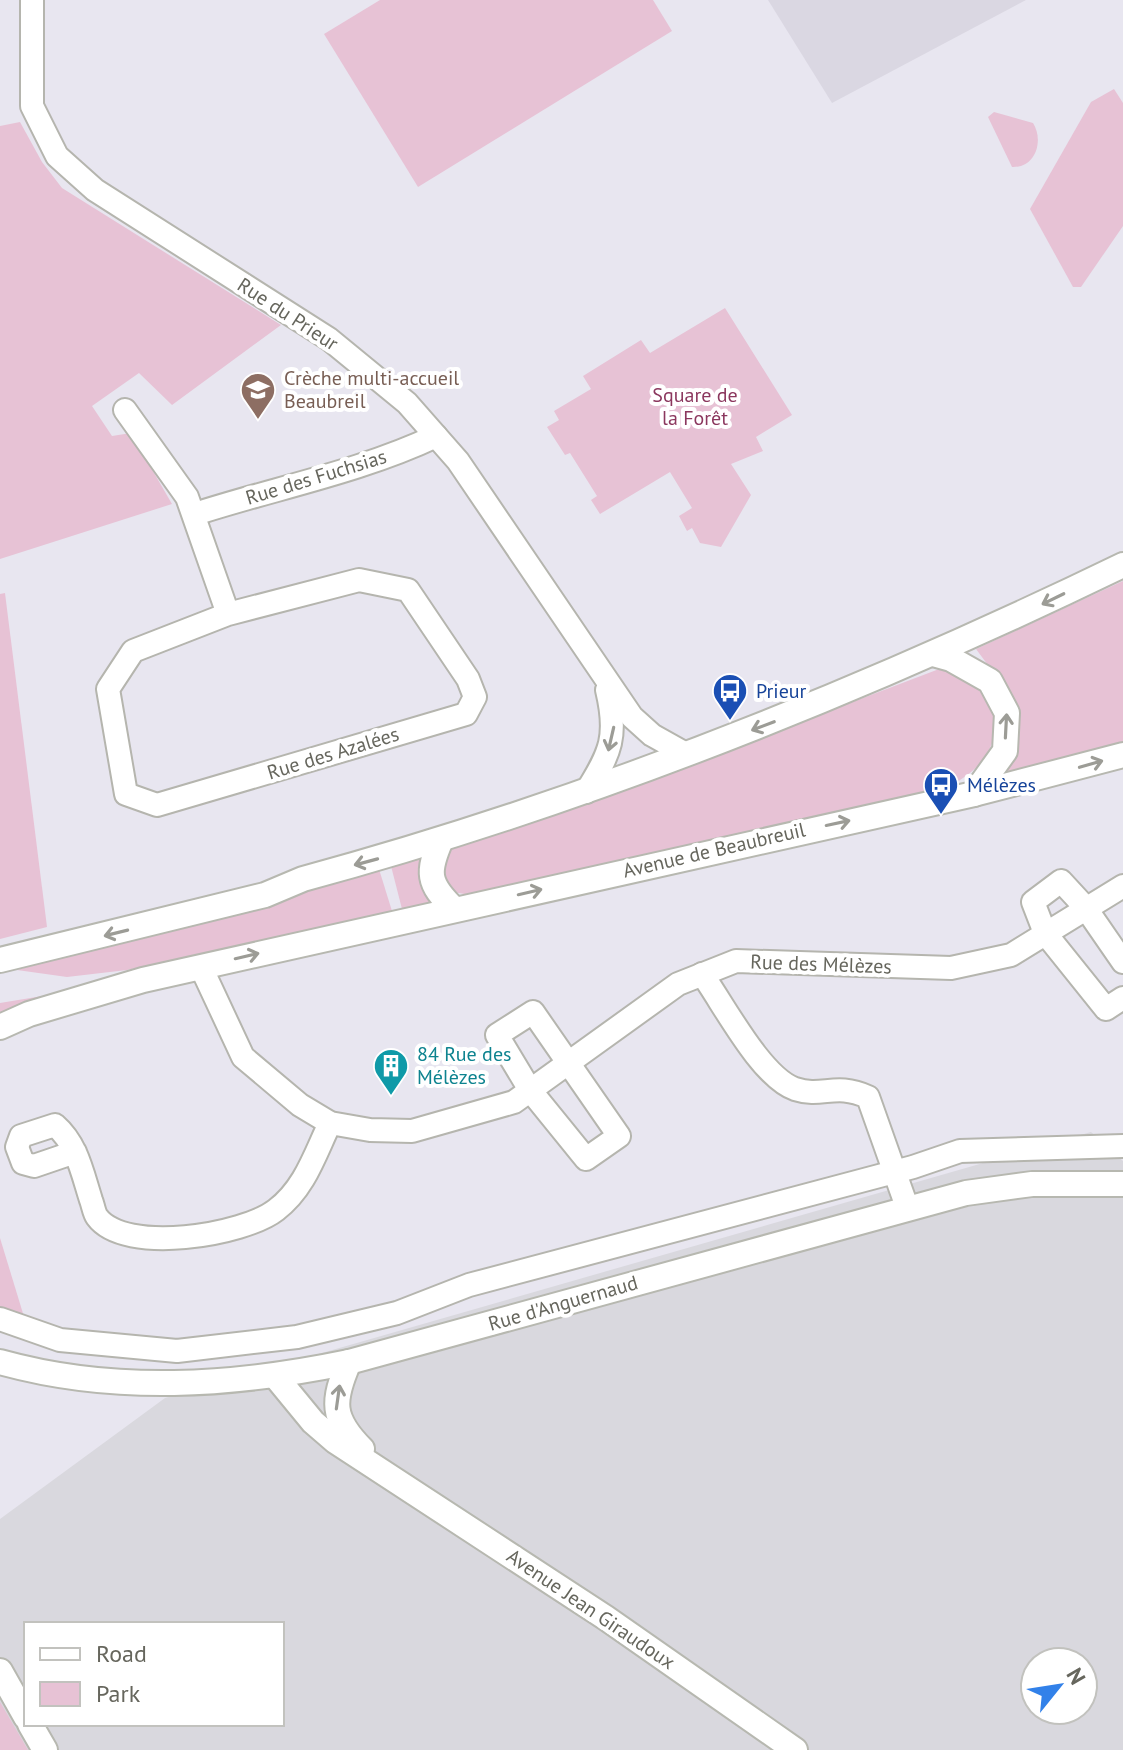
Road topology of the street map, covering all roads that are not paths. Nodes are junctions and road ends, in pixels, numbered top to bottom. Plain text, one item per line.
1 (32, 0) edge
2 (125, 410) dead end
3 (436, 436) junction
4 (195, 514) junction
5 (1123, 565) edge
6 (228, 614) junction
7 (933, 654) junction
8 (605, 681) junction
9 (686, 754) junction
10 (1123, 755) edge
11 (586, 792) junction
12 (974, 794) junction
13 (441, 840) junction
14 (1123, 886) edge
15 (1085, 907) junction
16 (454, 909) junction
17 (1045, 933) junction
18 (0, 960) edge
19 (1123, 962) edge
20 (201, 967) junction
21 (702, 974) junction
22 (1123, 998) edge
23 (0, 1027) edge
24 (570, 1062) junction
25 (530, 1090) junction
26 (330, 1123) junction
27 (1123, 1146) edge
28 (75, 1152) dead end
29 (896, 1171) junction
30 (1123, 1184) edge
31 (907, 1207) junction
32 (0, 1319) edge
33 (0, 1362) edge
34 (349, 1362) junction
35 (276, 1377) junction
36 (385, 1471) junction
37 (0, 1671) edge
38 (24, 1713) edge
39 (31, 1726) edge
40 (45, 1750) edge
41 (795, 1750) edge

1 - 3 street, Rue du Prieur
2 - 4 street
3 - 4 street, Rue des Fuchsias
3 - 8 street, Rue du Prieur
4 - 6 street
5 -> 7 main road
6 - 6 street, Rue des Azalées
7 -> 9 main road
12 -> 7 main road
8 - 9 street, Rue du Prieur
8 -> 11 street, Rue du Prieur
9 - 11 main road
12 -> 10 main road, Avenue de Beaubreuil
11 - 13 main road
16 -> 12 main road, Avenue de Beaubreuil
13 - 16 main road
13 -> 18 main road
14 - 15 street, Rue des Mélèzes
15 - 17 street, Rue des Mélèzes
15 - 17 street
15 - 19 street
20 -> 16 main road, Avenue de Beaubreuil
17 - 21 street, Rue des Mélèzes
17 - 22 street
20 - 23 main road, Avenue de Beaubreuil
20 - 26 street, Rue des Mélèzes
21 - 24 street, Rue des Mélèzes
21 - 29 street
24 - 25 street, Rue des Mélèzes
24 - 25 street
24 - 25 street
25 - 26 street, Rue des Mélèzes
26 - 28 street
27 - 29 street
29 - 31 street
29 - 32 street
30 - 31 main road, Rue d'Anguernaud
31 - 34 main road, Rue d'Anguernaud
33 - 35 main road, Rue d'Anguernaud
34 - 35 main road, Rue d'Anguernaud
36 -> 34 main road, Avenue Jean Giraudoux
35 - 36 main road, Avenue Jean Giraudoux
36 - 41 main road, Avenue Jean Giraudoux
37 - 38 main road
39 - 40 main road

